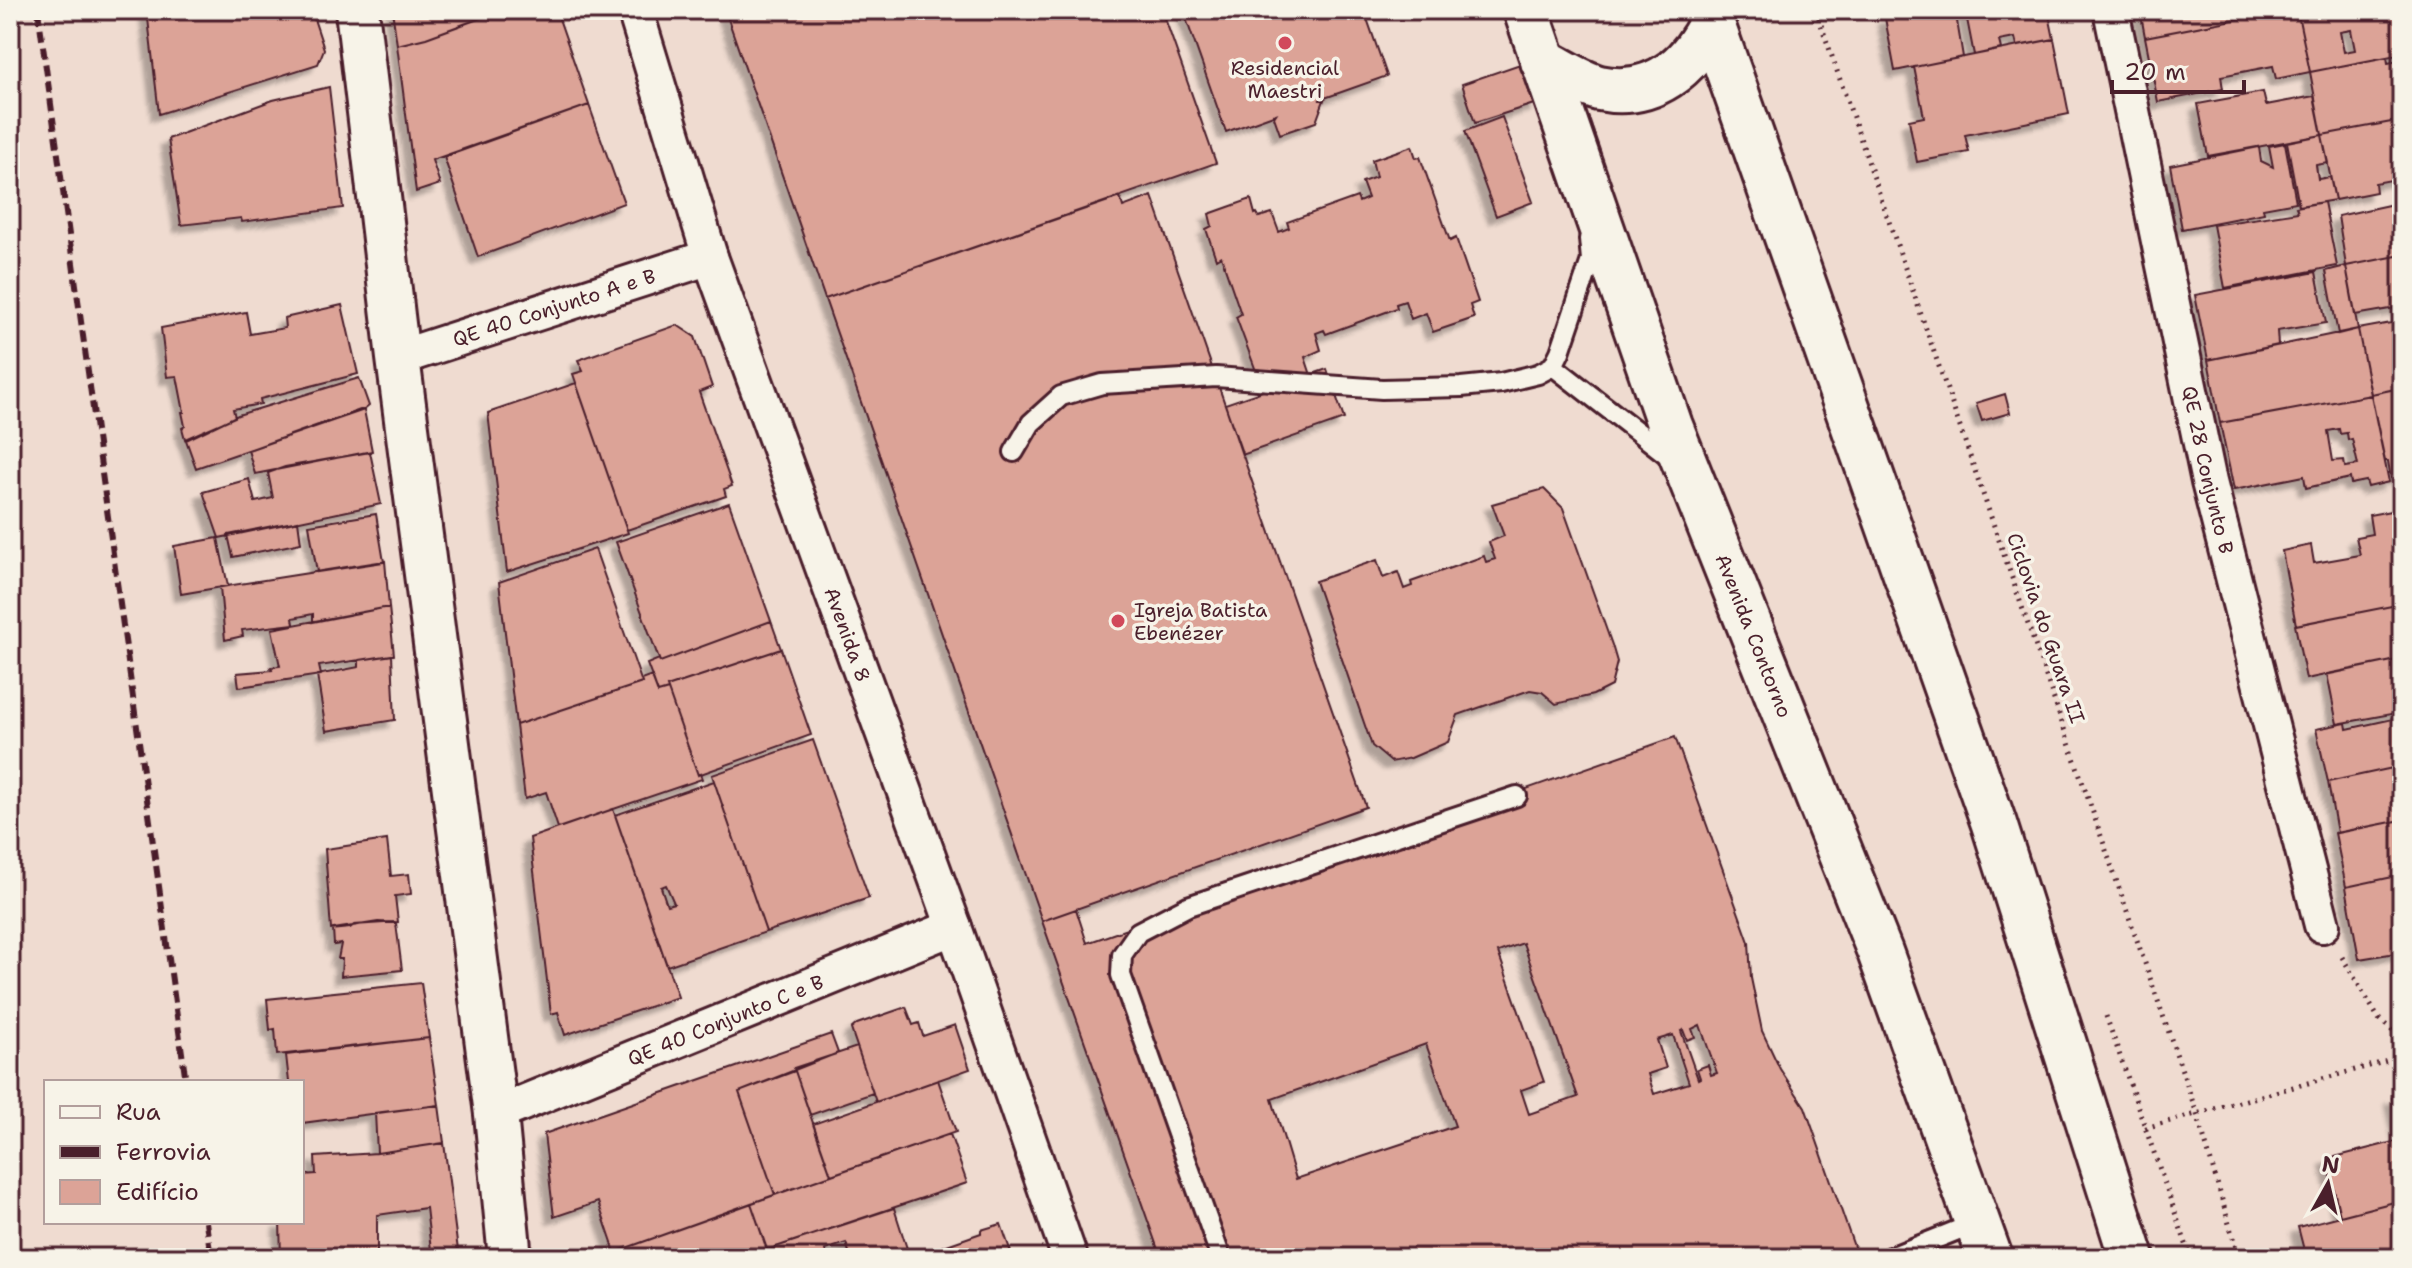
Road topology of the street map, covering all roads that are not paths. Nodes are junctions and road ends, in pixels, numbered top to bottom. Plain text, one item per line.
1 (357, 10) edge
2 (635, 10) edge
3 (1526, 10) edge
4 (2111, 10) edge
5 (1709, 16) edge
6 (1543, 61) junction
7 (1586, 187) junction
8 (710, 257) junction
9 (398, 358) junction
10 (1553, 366) junction
11 (1014, 452) dead end
12 (1701, 504) junction
13 (1517, 796) dead end
14 (2322, 925) road end
15 (954, 927) junction
16 (496, 1114) junction
17 (1984, 1240) edge
18 (510, 1258) edge
19 (1070, 1258) edge
20 (1221, 1258) edge
21 (1888, 1258) edge
22 (2132, 1258) edge

1 - 9 street
2 - 8 street, Avenida 8
3 - 6 main road, Avenida Contorno
4 - 14 street, QE 28 Conjunto B
5 - 6 main road
5 - 22 main road
6 - 7 main road, Avenida Contorno
7 - 10 lane
7 - 12 main road, Avenida Contorno
8 - 9 street, QE 40 Conjunto A e B
8 - 15 street, Avenida 8
9 - 16 street
10 - 11 lane
10 - 12 lane
12 - 17 main road, Avenida Contorno
13 - 20 lane
15 - 16 street, QE 40 Conjunto C e B
15 - 19 street, Avenida 8
16 - 18 street
17 - 21 lane

